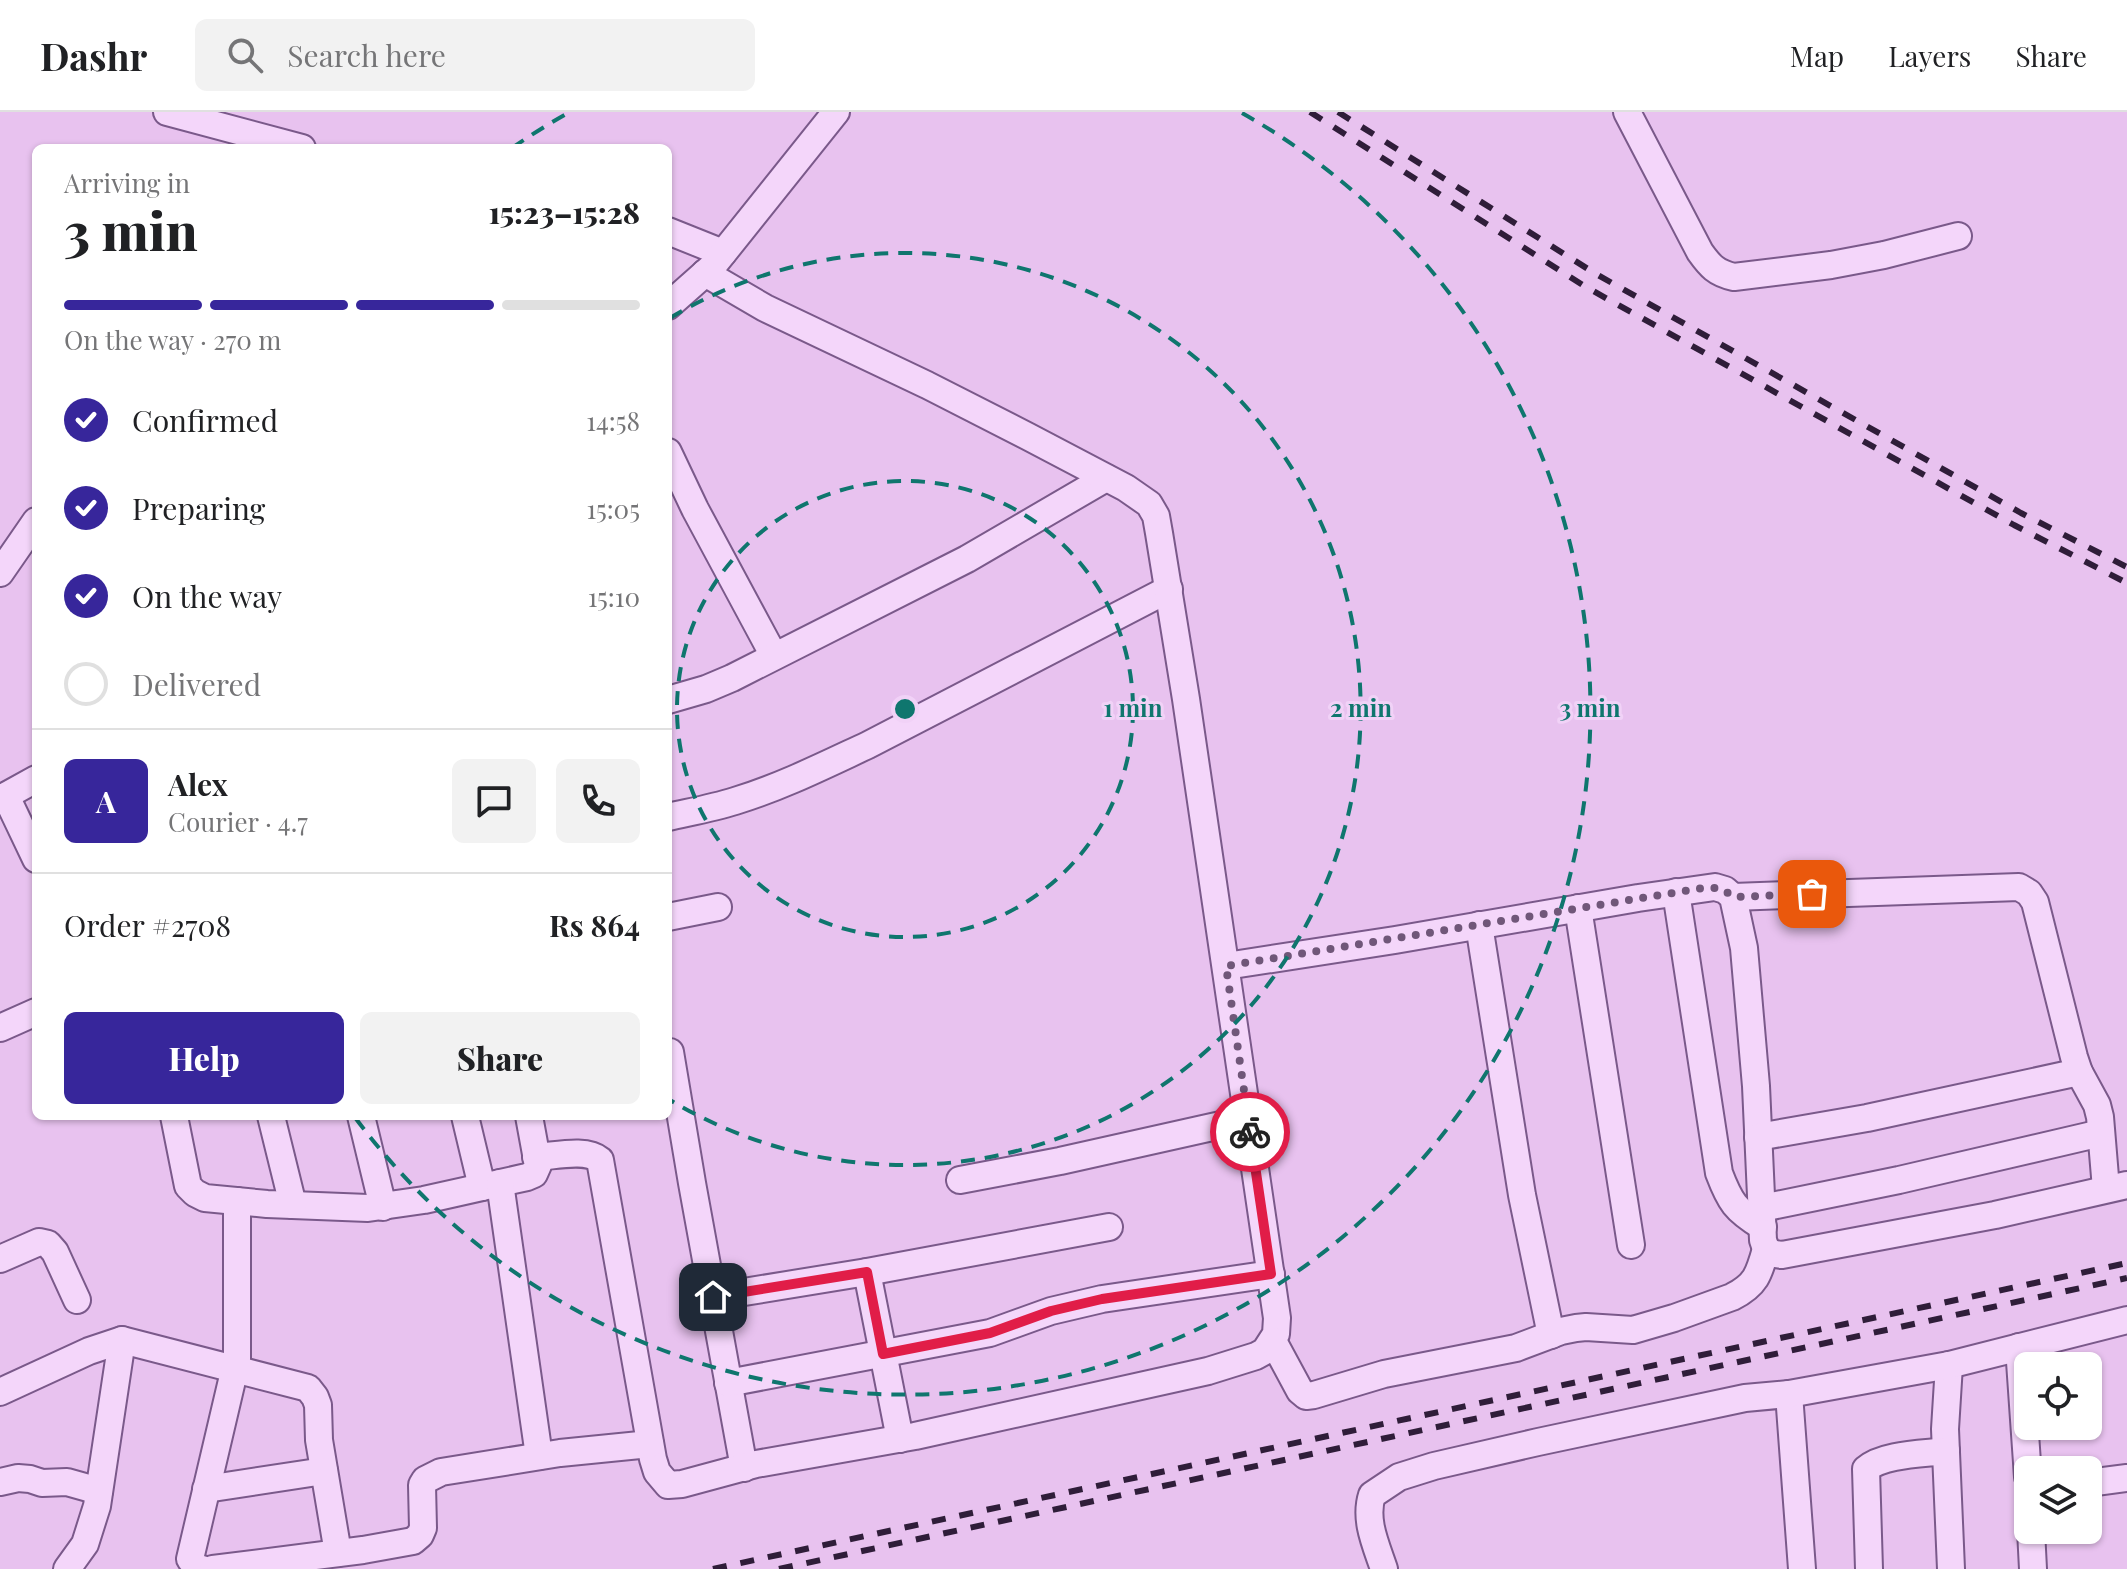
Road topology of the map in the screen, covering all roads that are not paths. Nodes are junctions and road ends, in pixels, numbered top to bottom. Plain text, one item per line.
1 (167, 112) edge
2 (836, 112) edge
3 (1627, 112) edge
4 (287, 144) edge
5 (672, 233) edge
6 (1958, 236) dead end
7 (723, 253) junction
8 (705, 273) junction
9 (672, 302) edge
10 (672, 460) edge
11 (1106, 478) junction
12 (32, 527) edge
13 (0, 573) edge
14 (1169, 589) junction
15 (774, 656) junction
16 (672, 699) edge
17 (32, 781) edge
18 (3, 798) edge
19 (672, 816) edge
20 (32, 852) edge
21 (1676, 892) junction
22 (1733, 897) junction
23 (718, 907) dead end
24 (1578, 908) junction
25 (672, 916) edge
26 (1479, 925) junction
27 (1226, 966) junction
28 (32, 1014) edge
29 (0, 1028) edge
30 (672, 1063) edge
31 (2079, 1072) junction
32 (1248, 1119) junction
33 (175, 1120) edge
34 (272, 1120) edge
35 (362, 1120) edge
36 (467, 1120) edge
37 (530, 1120) edge
38 (2101, 1133) junction
39 (1758, 1137) junction
40 (536, 1157) junction
41 (960, 1180) dead end
42 (491, 1185) junction
43 (2117, 1187) edge
44 (237, 1201) junction
45 (293, 1205) junction
46 (383, 1207) junction
47 (1109, 1227) dead end
48 (1763, 1228) junction
49 (1631, 1245) dead end
50 (0, 1259) edge
51 (867, 1272) junction
52 (1271, 1274) junction
53 (713, 1297) junction
54 (77, 1300) dead end
55 (2127, 1320) edge
56 (1551, 1335) junction
57 (122, 1340) junction
58 (1273, 1341) junction
59 (2019, 1347) junction
60 (883, 1354) junction
61 (1949, 1365) junction
62 (235, 1370) junction
63 (728, 1383) junction
64 (0, 1392) edge
65 (1789, 1394) junction
66 (900, 1439) junction
67 (650, 1444) junction
68 (1946, 1451) junction
69 (539, 1456) junction
70 (2027, 1456) edge
71 (744, 1468) junction
72 (324, 1471) junction
73 (2127, 1478) edge
74 (2102, 1481) edge
75 (0, 1482) edge
76 (206, 1489) junction
77 (99, 1491) junction
78 (2032, 1544) edge
79 (338, 1553) junction
80 (67, 1569) edge
81 (202, 1569) edge
82 (213, 1569) edge
83 (1384, 1569) edge
84 (1802, 1569) edge
85 (1869, 1569) edge
86 (1951, 1569) edge
87 (2033, 1569) edge

1 - 4 street
2 - 7 street
3 - 6 street
5 - 7 street
7 - 8 street
8 - 9 street
8 - 11 street
10 - 15 street
11 - 14 street
11 - 15 street
12 - 13 street
14 - 19 street
14 - 27 street
15 - 16 street
17 - 18 street
18 - 20 street
21 - 22 street
21 - 24 street
21 - 48 street
22 - 31 street
22 - 39 street
23 - 25 street
24 - 26 street
24 - 49 street
26 - 27 street
26 - 56 street
27 - 32 street
28 - 29 street
30 - 53 street
31 - 38 street
31 - 39 street
32 - 41 street
32 - 52 street
33 - 44 street
34 - 45 street
35 - 46 street
36 - 42 street
37 - 40 street
38 - 43 street
38 - 48 street
39 - 48 street
40 - 42 street
40 - 67 street
42 - 46 street
42 - 69 street
43 - 48 street
44 - 45 street
44 - 62 street
45 - 46 street
47 - 51 street
48 - 56 street
50 - 54 street
51 - 53 street
51 - 60 street
52 - 58 street
52 - 60 street
53 - 63 street
55 - 59 street
56 - 58 street
57 - 62 street
57 - 64 street
57 - 77 street
58 - 66 street
59 - 61 street
59 - 70 street
60 - 63 street
60 - 66 street
61 - 65 street
61 - 68 street
62 - 72 street
62 - 76 street
63 - 71 street
65 - 83 street
65 - 84 street
66 - 71 street
67 - 69 street
67 - 71 street
68 - 85 street
68 - 86 street
69 - 79 street
72 - 76 street
72 - 79 street
73 - 74 street
75 - 77 street
76 - 81 street
77 - 80 street
78 - 87 street
79 - 82 street

